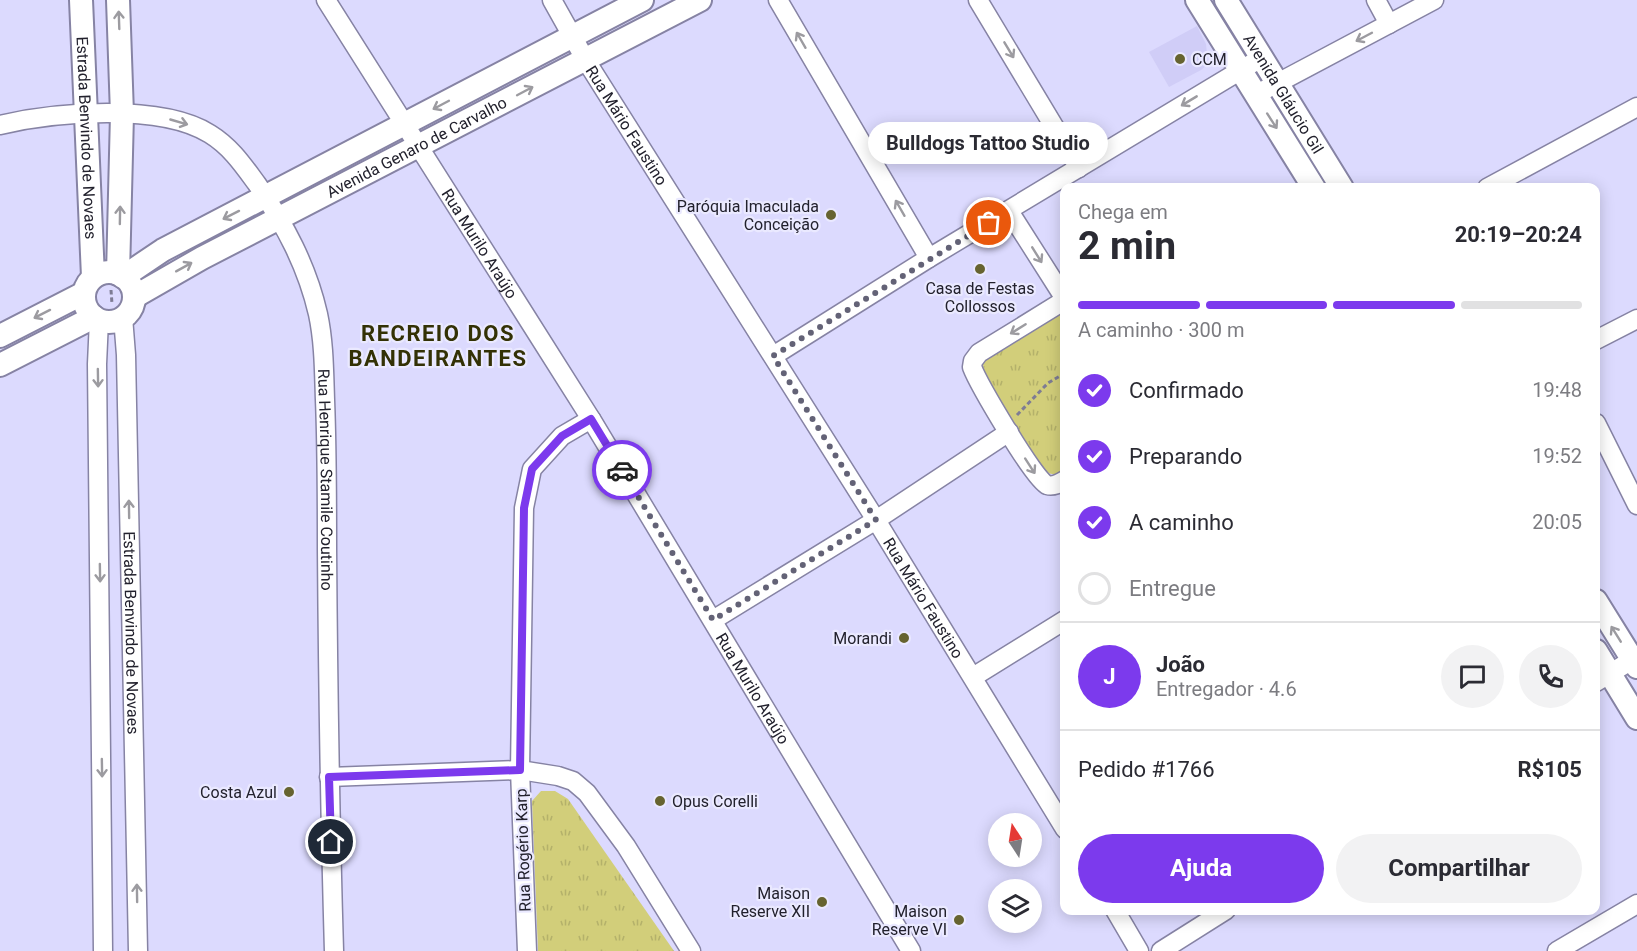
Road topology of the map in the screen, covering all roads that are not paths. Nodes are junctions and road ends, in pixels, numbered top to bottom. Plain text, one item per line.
1 (81, 0) edge
2 (118, 0) edge
3 (326, 0) edge
4 (552, 0) edge
5 (642, 0) edge
6 (700, 0) edge
7 (778, 0) edge
8 (978, 0) edge
9 (1197, 0) edge
10 (1226, 0) edge
11 (1376, 0) edge
12 (1434, 0) edge
13 (1389, 24) junction
14 (572, 37) junction
15 (1261, 58) junction
16 (585, 59) junction
17 (1239, 71) junction
18 (1276, 82) junction
19 (1255, 95) junction
20 (1637, 107) edge
21 (86, 113) junction
22 (122, 114) junction
23 (404, 124) junction
24 (0, 125) edge
25 (417, 147) junction
26 (1079, 168) junction
27 (1311, 183) edge
28 (1339, 183) edge
29 (1496, 183) edge
30 (266, 197) junction
31 (1009, 211) junction
32 (279, 217) junction
33 (929, 258) junction
34 (121, 275) junction
35 (89, 285) junction
36 (1060, 291) edge
37 (1060, 302) edge
38 (128, 307) junction
39 (96, 318) junction
40 (1637, 318) edge
41 (0, 336) edge
42 (1600, 338) edge
43 (773, 356) junction
44 (0, 365) edge
45 (591, 419) junction
46 (1007, 430) junction
47 (1600, 431) edge
48 (1060, 484) edge
49 (1637, 505) edge
50 (876, 520) junction
51 (1600, 607) edge
52 (713, 620) junction
53 (1060, 623) edge
54 (1635, 664) edge
55 (973, 677) junction
56 (1603, 678) edge
57 (1634, 705) edge
58 (520, 770) junction
59 (329, 777) junction
60 (1060, 821) edge
61 (1637, 904) edge
62 (1118, 915) edge
63 (1218, 915) edge
64 (103, 951) edge
65 (138, 951) edge
66 (334, 951) edge
67 (527, 951) edge
68 (691, 951) edge
69 (911, 951) edge
70 (1139, 951) edge
71 (1161, 951) edge
72 (1557, 951) edge

1 - 21 street, Estrada Benvindo de Novaes
22 -> 2 street, Estrada Benvindo de Novaes
3 - 23 street, Rua Murilo Araújo
4 - 14 street, Rua Mário Faustino
5 - 14 street, Avenida Genaro de Carvalho
6 - 16 street, Avenida Genaro de Carvalho
33 -> 7 street
8 -> 26 street
9 - 17 street, Avenida Gláucio Gil
10 - 15 street, Avenida Gláucio Gil
11 - 13 street
12 - 13 street
13 -> 18 street
14 - 16 street, Rua Mário Faustino
14 -> 23 street, Avenida Genaro de Carvalho
15 - 17 street
15 - 18 street, Avenida Gláucio Gil
25 -> 16 street, Avenida Genaro de Carvalho
16 - 43 street, Rua Mário Faustino
17 - 19 street, Avenida Gláucio Gil
17 -> 26 street
18 - 19 street
18 - 28 street, Avenida Gláucio Gil
19 -> 27 street, Avenida Gláucio Gil
20 - 29 street
21 - 22 street, Rua Henrique Stamile Coutinho
21 - 24 street, Rua Henrique Stamile Coutinho
21 - 35 street, Estrada Benvindo de Novaes
22 -> 30 street, Rua Henrique Stamile Coutinho
34 -> 22 street, Estrada Benvindo de Novaes
23 - 25 street, Rua Murilo Araújo
23 - 30 street, Avenida Genaro de Carvalho
25 - 32 street, Avenida Genaro de Carvalho
25 - 45 street, Rua Murilo Araújo
26 - 31 street
30 - 32 street, Rua Henrique Stamile Coutinho
30 -> 34 street, Avenida Genaro de Carvalho
31 - 33 street
31 -> 36 street
38 -> 32 street, Avenida Genaro de Carvalho
32 - 59 street, Rua Henrique Stamile Coutinho
33 - 43 street
34 - 35 street
34 - 38 street
35 - 39 street
35 -> 41 street
37 -> 46 street
38 - 39 street
65 -> 38 street, Estrada Benvindo de Novaes
39 - 44 street
39 -> 64 street, Estrada Benvindo de Novaes
40 - 42 street
43 - 50 street, Rua Mário Faustino
45 - 52 street, Rua Murilo Araújo
45 - 58 street, Rua Rogério Karp
46 -> 48 street
46 - 50 street
47 - 49 street
50 - 52 street
50 - 55 street, Rua Mário Faustino
54 -> 51 street
52 - 69 street, Rua Murilo Araújo
53 - 55 street
54 - 56 street
55 - 60 street, Rua Mário Faustino
56 - 57 street
58 - 59 street
58 - 67 street, Rua Rogério Karp
58 - 68 street
59 - 66 street, Rua Henrique Stamile Coutinho
61 - 72 street
62 - 70 street
63 - 71 street

